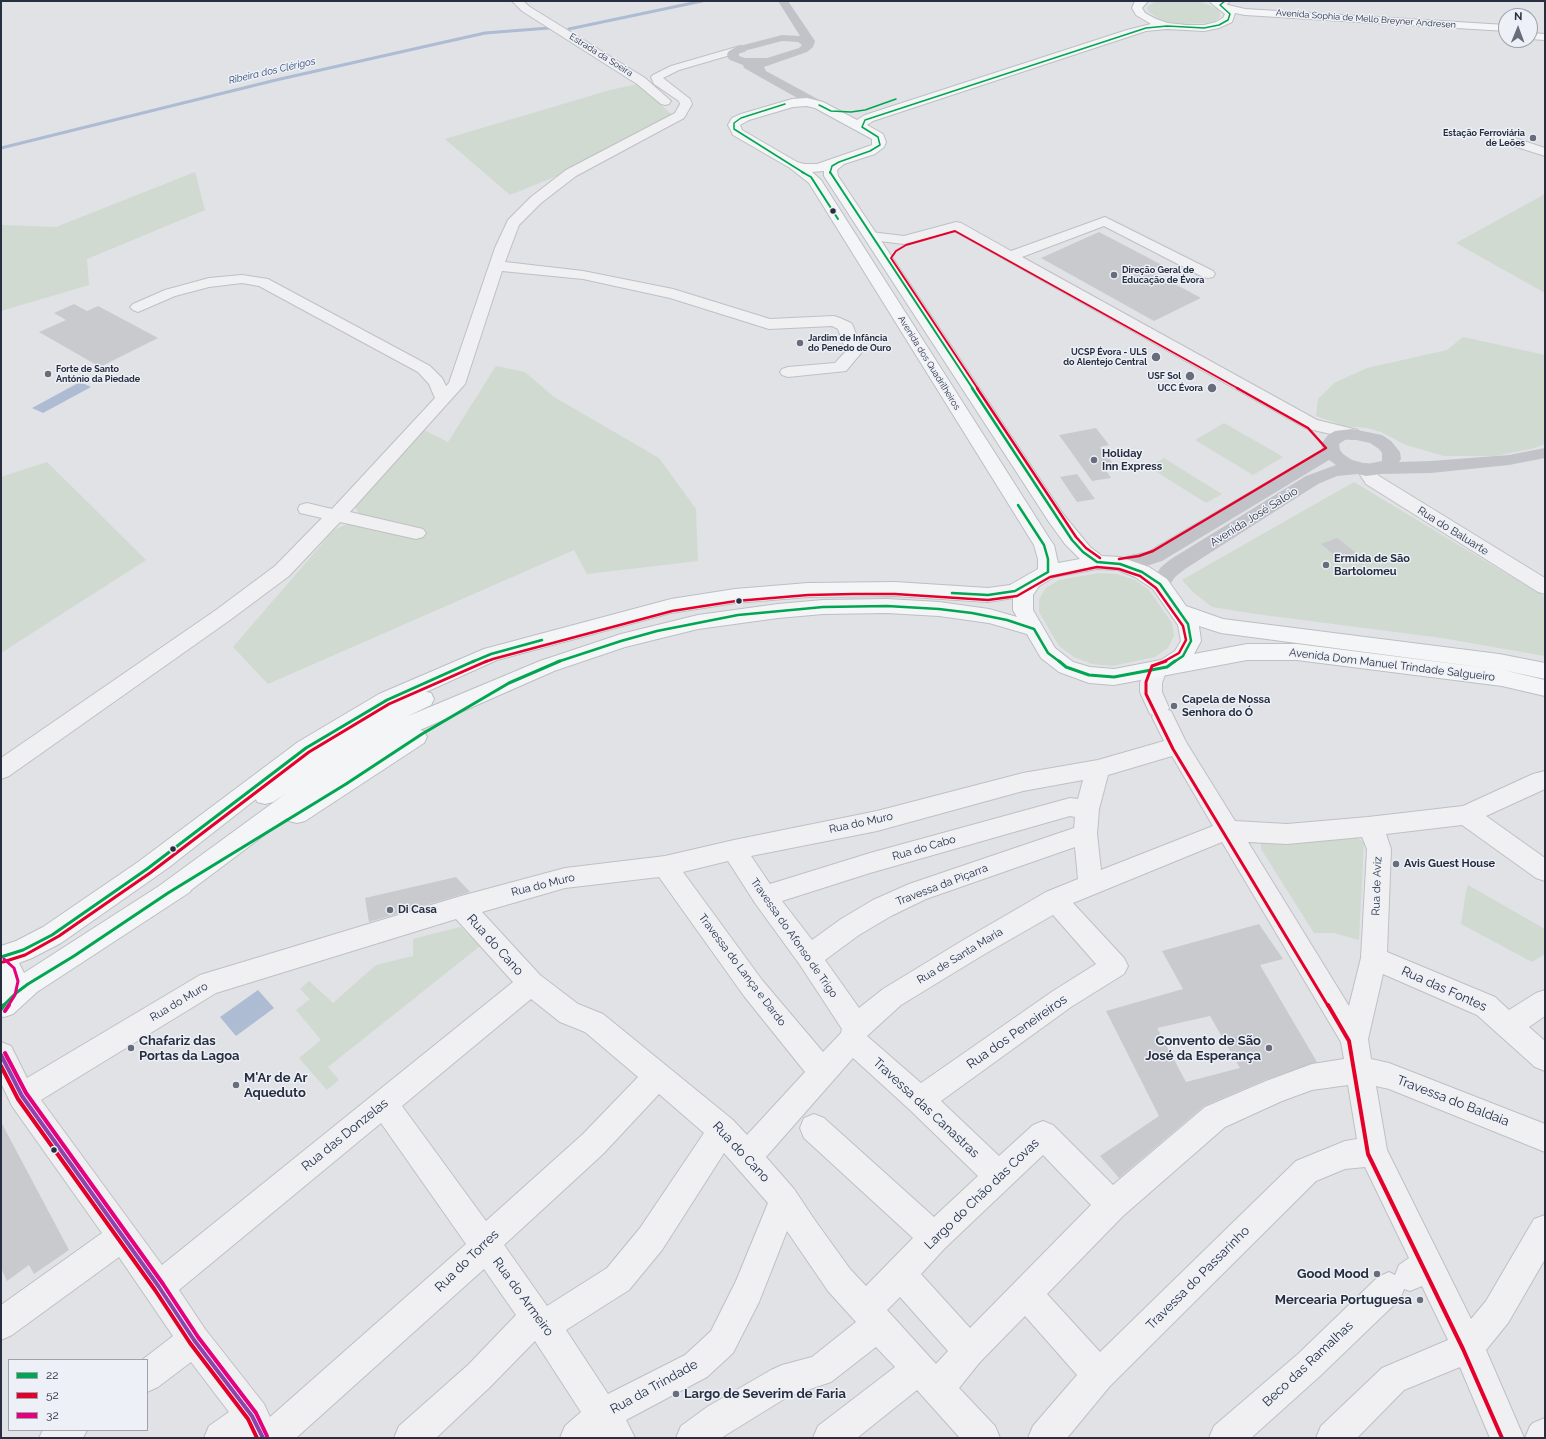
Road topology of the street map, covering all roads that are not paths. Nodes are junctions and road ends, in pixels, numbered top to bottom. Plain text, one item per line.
1 (517, 1) edge
2 (783, 1) edge
3 (1143, 1) edge
4 (1220, 4) edge
5 (1141, 15) junction
6 (1228, 20) junction
7 (1167, 26) junction
8 (799, 28) junction
9 (1498, 28) edge
10 (1498, 33) edge
11 (778, 38) junction
12 (807, 47) junction
13 (739, 57) junction
14 (767, 61) junction
15 (761, 72) junction
16 (791, 89) junction
17 (786, 104) junction
18 (824, 107) junction
19 (680, 115) junction
20 (872, 133) junction
21 (1500, 137) dead end
22 (1545, 152) edge
23 (839, 162) junction
24 (793, 165) junction
25 (871, 236) junction
26 (904, 240) junction
27 (1011, 256) junction
28 (885, 258) junction
29 (496, 266) junction
30 (1208, 274) dead end
31 (138, 307) dead end
32 (467, 356) junction
33 (424, 369) junction
34 (788, 372) dead end
35 (444, 398) junction
36 (1311, 424) junction
37 (1352, 434) junction
38 (1385, 445) junction
39 (1331, 448) junction
40 (1545, 453) edge
41 (1449, 465) junction
42 (1368, 469) junction
43 (307, 509) dead end
44 (337, 515) junction
45 (416, 533) dead end
46 (1098, 562) junction
47 (1120, 564) junction
48 (1040, 576) junction
49 (1160, 584) junction
50 (1545, 587) edge
51 (1179, 611) junction
52 (1034, 629) junction
53 (1162, 668) junction
54 (1545, 672) edge
55 (1545, 688) edge
56 (1177, 746) junction
57 (1098, 768) junction
58 (1, 770) edge
59 (1545, 780) edge
60 (1087, 809) junction
61 (1466, 814) junction
62 (1368, 827) junction
63 (1227, 830) junction
64 (1085, 834) junction
65 (734, 850) junction
66 (665, 866) junction
67 (1545, 871) edge
68 (1091, 885) junction
69 (764, 896) junction
70 (1055, 900) junction
71 (461, 906) junction
72 (1, 957) edge
73 (809, 957) junction
74 (1374, 958) junction
75 (1, 962) edge
76 (531, 984) junction
77 (1545, 1002) edge
78 (3, 1007) edge
79 (1508, 1025) junction
80 (854, 1033) junction
81 (1354, 1039) junction
82 (1, 1055) edge
83 (1545, 1058) edge
84 (1359, 1070) junction
85 (822, 1072) junction
86 (657, 1076) junction
87 (22, 1096) junction
88 (920, 1100) junction
89 (383, 1103) junction
90 (814, 1128) dead end
91 (723, 1130) junction
92 (1545, 1138) edge
93 (1373, 1152) junction
94 (747, 1156) junction
95 (999, 1176) junction
96 (784, 1199) junction
97 (1112, 1205) junction
98 (1545, 1230) edge
99 (122, 1237) junction
100 (934, 1237) junction
101 (486, 1246) junction
102 (900, 1274) junction
103 (1409, 1276) junction
104 (159, 1287) junction
105 (1025, 1293) junction
106 (872, 1317) junction
107 (540, 1322) junction
108 (1, 1324) edge
109 (194, 1340) junction
110 (1468, 1347) junction
111 (969, 1352) junction
112 (148, 1375) edge
113 (1099, 1375) junction
114 (928, 1378) junction
115 (611, 1426) edge
116 (68, 1431) edge
117 (262, 1431) edge
118 (1545, 1435) edge
119 (56, 1438) edge
120 (221, 1438) edge
121 (411, 1438) edge
122 (577, 1438) edge
123 (693, 1438) edge
124 (830, 1438) edge
125 (983, 1438) edge
126 (1045, 1438) edge
127 (1226, 1438) edge
128 (1333, 1438) edge
129 (1507, 1438) edge
130 (1542, 1438) edge

1 - 19 street, Estrada da Soeira
2 - 8 main road
3 - 5 main road
4 - 6 main road
4 - 9 main road, Avenida Sophia de Mello Breyner Andresen
5 - 7 main road
5 - 18 main road
6 - 7 main road, Avenida Sophia de Mello Breyner Andresen
6 - 10 main road, Avenida Sophia de Mello Breyner Andresen
7 - 20 main road
8 - 11 main road
8 - 12 main road
11 - 12 main road
11 - 13 main road
12 - 14 main road
13 - 14 main road
13 - 15 main road
13 - 19 street
14 - 15 main road
15 - 16 main road
16 - 17 main road
16 - 18 main road
17 - 18 main road
17 - 24 main road
18 - 20 main road
19 - 29 street
20 - 23 main road
21 - 22 street
23 - 24 main road
23 - 25 main road, Avenida dos Quadrilheiros
24 - 48 main road, Avenida dos Quadrilheiros
25 - 26 street
25 - 28 main road, Avenida dos Quadrilheiros
26 - 27 street
26 - 28 street
27 - 30 street
27 - 36 street
28 - 46 main road, Avenida dos Quadrilheiros
29 - 32 street
29 - 34 street
31 - 33 street
32 - 33 street
32 - 35 street
33 - 35 street
35 - 44 street
36 - 37 street
36 - 39 street
37 - 38 main road
37 - 39 main road, Avenida José Saloio
38 - 41 main road
38 - 42 main road
39 - 42 main road
39 - 47 main road, Avenida José Saloio
40 - 41 main road, Avenida José Saloio
41 - 42 main road, Avenida José Saloio
42 - 49 main road, Avenida José Saloio
42 - 50 street, Rua do Baluarte
43 - 44 street
44 - 45 street
44 - 58 street
46 - 47 main road, Avenida Dom Manuel Trindade Salgueiro
46 - 48 main road, Avenida Dom Manuel Trindade Salgueiro
47 - 49 main road, Avenida Dom Manuel Trindade Salgueiro
48 - 52 main road, Avenida Dom Manuel Trindade Salgueiro
48 - 72 main road
49 - 51 main road, Avenida Dom Manuel Trindade Salgueiro
51 - 53 main road, Avenida Dom Manuel Trindade Salgueiro
51 - 54 main road, Avenida Dom Manuel Trindade Salgueiro
52 - 53 main road, Avenida Dom Manuel Trindade Salgueiro
52 - 78 main road
53 - 55 main road, Avenida Dom Manuel Trindade Salgueiro
53 - 56 street, Rua de Aviz
56 - 57 street, Rua do Muro
56 - 63 street, Rua de Aviz
57 - 60 street
57 - 65 street, Rua do Muro
59 - 61 street
60 - 64 street
60 - 69 street, Rua do Cabo
61 - 62 street
61 - 67 street
62 - 63 street
62 - 74 street, Rua de Aviz
63 - 68 street, Rua de Santa Maria
63 - 81 street, Rua de Aviz
64 - 68 street
64 - 73 street, Travessa da Piçarra
65 - 66 street, Rua do Muro
65 - 69 street, Travessa do Afonso de Trigo
66 - 71 street, Rua do Muro
66 - 85 street, Travessa do Lança e Dardo
68 - 70 street, Rua de Santa Maria
69 - 73 street, Travessa do Afonso de Trigo
70 - 80 street, Rua de Santa Maria
70 - 88 street, Rua dos Peneireiros
71 - 76 street, Rua do Cano
71 - 87 street, Rua do Muro
73 - 80 street, Travessa do Afonso de Trigo
74 - 79 street, Rua das Fontes
74 - 81 street, Rua de Aviz
75 - 78 main road
76 - 86 street, Rua do Cano
76 - 89 street, Rua das Donzelas
77 - 79 street
79 - 83 street, Rua das Fontes
80 - 85 street, Rua de Santa Maria
80 - 88 street, Travessa das Canastras
81 - 84 street, Rua de Aviz
82 - 87 street
84 - 92 street, Travessa do Baldaia
84 - 93 street, Rua de Aviz
84 - 97 street, Travessa do Baldaia
85 - 94 street, Rua de Santa Maria
86 - 91 street, Rua do Cano
86 - 101 street, Rua do Torres
87 - 99 street
88 - 95 street, Travessa das Canastras
89 - 101 street, Rua do Armeiro
89 - 104 street, Rua das Donzelas
90 - 100 street
91 - 94 street, Rua do Cano
91 - 107 street
93 - 103 street, Rua de Aviz
93 - 113 street, Travessa do Passarinho
94 - 96 street, Rua do Cano
95 - 97 street, Largo do Chão das Covas
95 - 100 street, Largo do Chão das Covas
96 - 106 street, Rua do Cano
96 - 115 street, Rua da Trindade
97 - 105 street
98 - 110 street
99 - 104 street
99 - 108 street
100 - 102 street, Largo do Chão das Covas
101 - 107 street, Rua do Armeiro
101 - 117 street, Rua do Torres
102 - 106 street, Largo do Chão das Covas
102 - 111 street
103 - 110 street, Rua de Aviz
103 - 127 street, Beco das Ramalhas
104 - 109 street
105 - 111 street
105 - 113 street
106 - 114 street, Rua do Cano
106 - 123 street, Largo do Chão das Covas
107 - 115 street, Rua do Armeiro
107 - 121 street
109 - 112 street
109 - 117 street
110 - 128 street
110 - 129 street, Rua de Aviz
111 - 114 street
113 - 126 street, Travessa do Passarinho
114 - 124 street
114 - 125 street, Rua do Cano
115 - 122 street, Rua da Trindade
116 - 119 street
117 - 120 street, Rua do Torres
118 - 130 street

